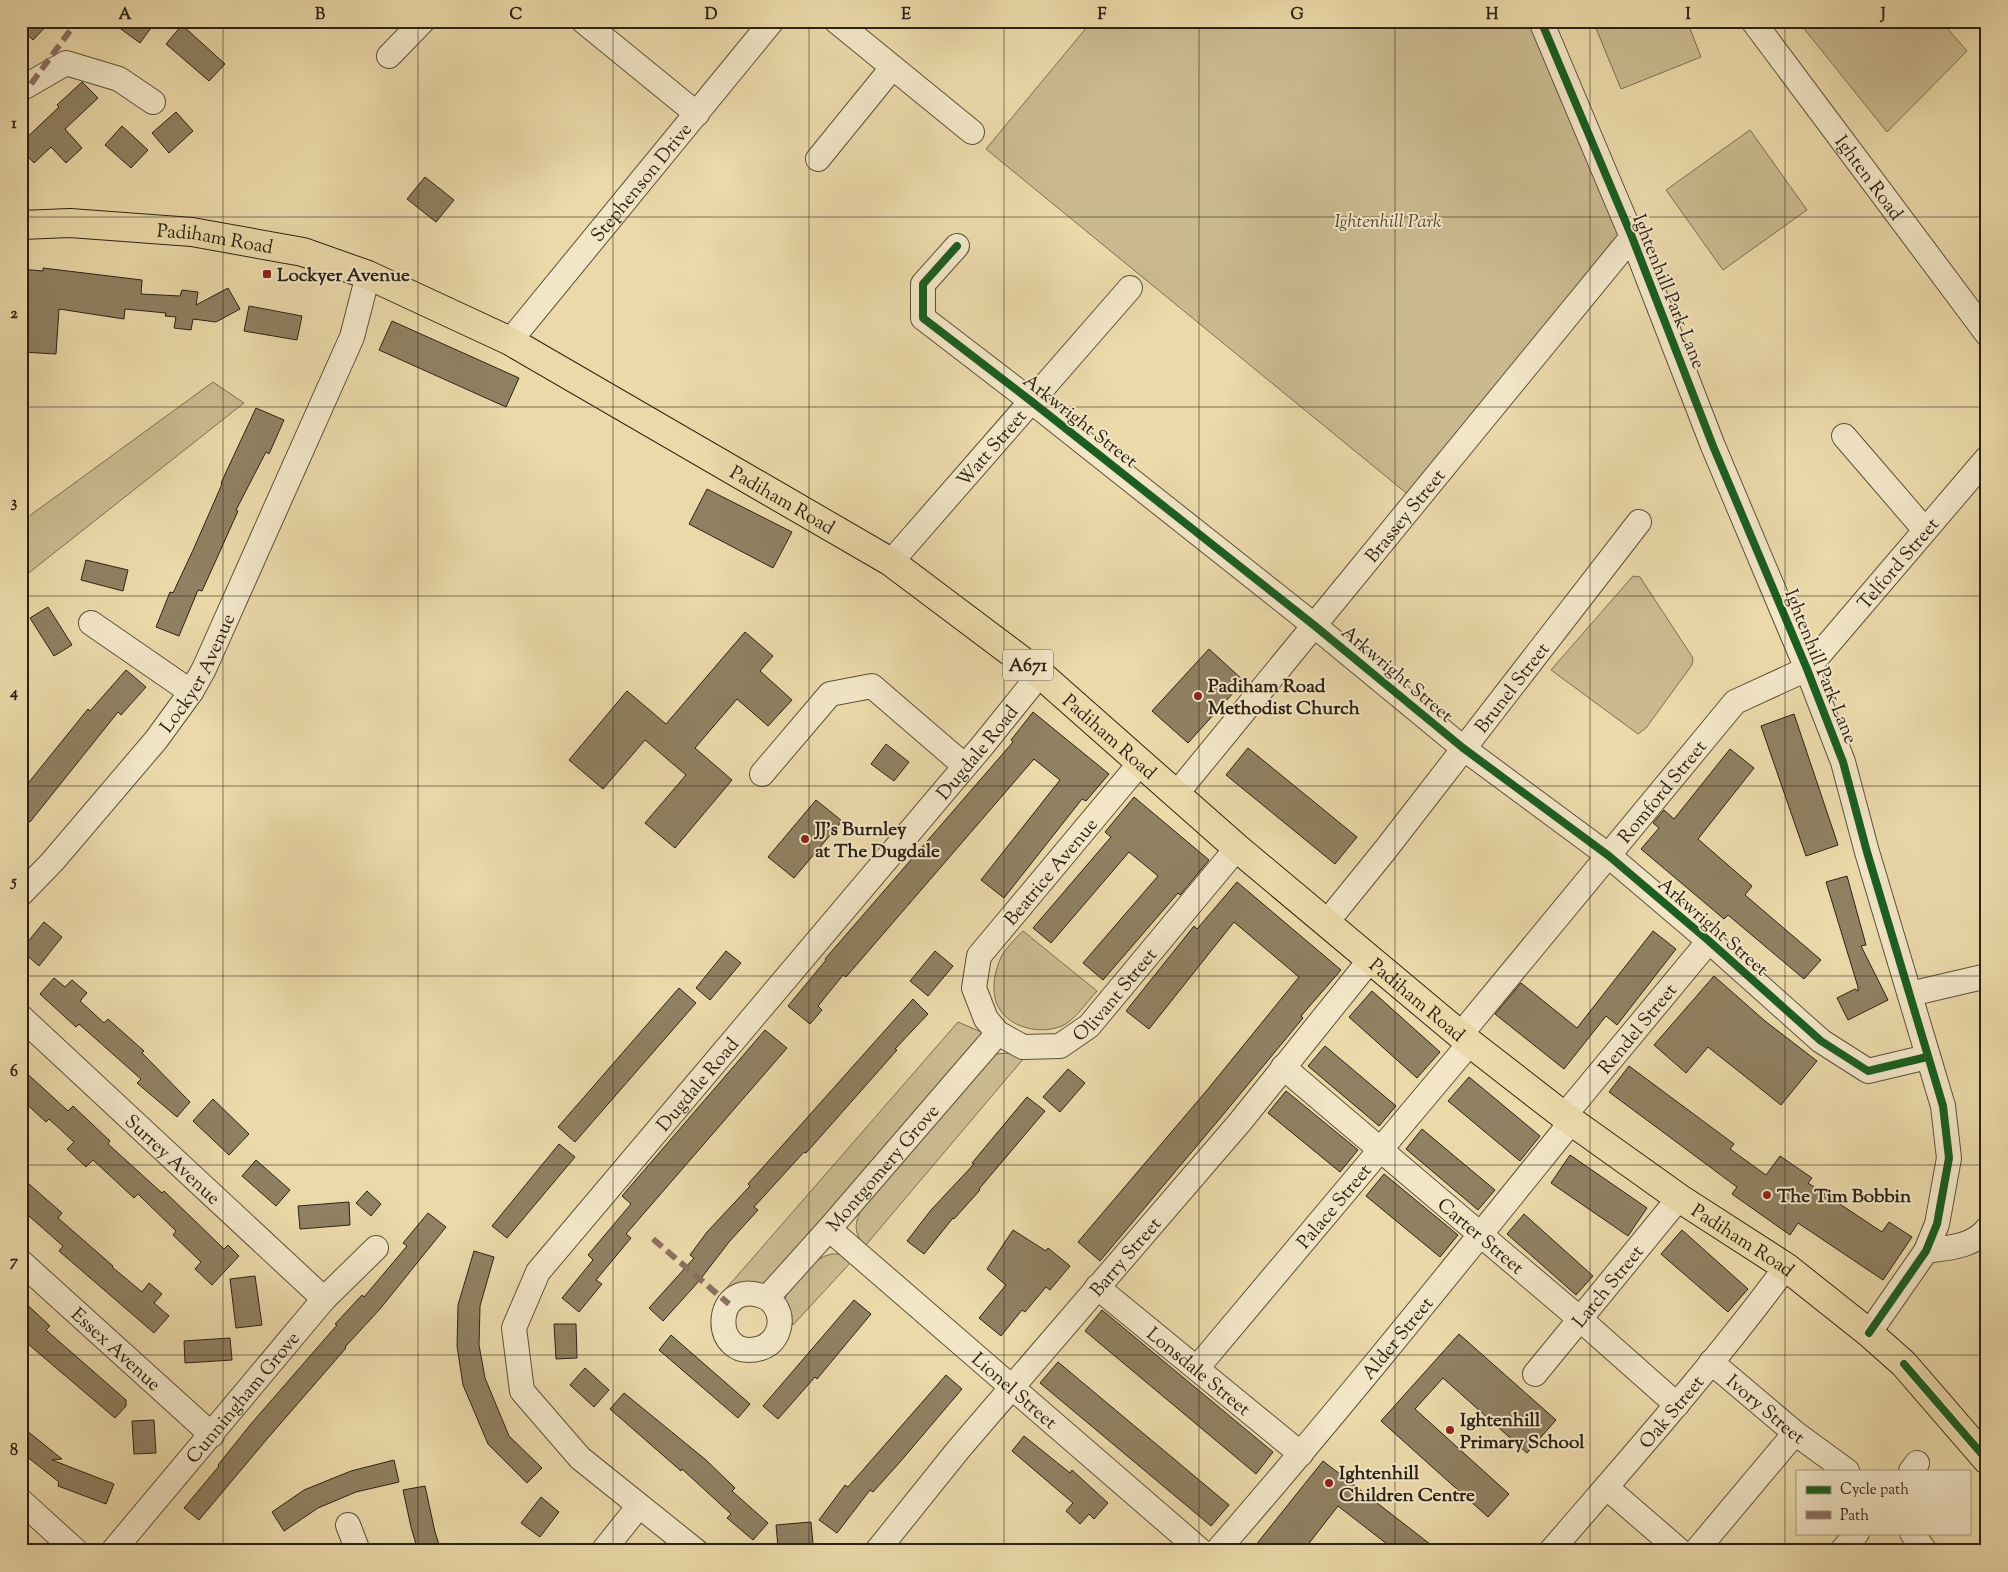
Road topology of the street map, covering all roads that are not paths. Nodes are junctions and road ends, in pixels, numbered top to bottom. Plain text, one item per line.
1 (424, 21) edge
2 (583, 21) edge
3 (772, 21) edge
4 (836, 21) edge
5 (1540, 21) edge
6 (1753, 21) edge
7 (389, 56) dead end
8 (892, 68) junction
9 (21, 89) edge
10 (153, 102) dead end
11 (696, 114) junction
12 (972, 132) dead end
13 (818, 159) dead end
14 (21, 225) edge
15 (1632, 237) junction
16 (957, 246) dead end
17 (368, 276) junction
18 (1130, 288) dead end
19 (1987, 334) edge
20 (510, 340) junction
21 (1031, 401) junction
22 (1844, 436) dead end
23 (1987, 458) edge
24 (1639, 522) dead end
25 (1925, 530) junction
26 (891, 562) junction
27 (91, 623) dead end
28 (1315, 626) junction
29 (1807, 669) junction
30 (1040, 674) junction
31 (191, 692) junction
32 (1463, 748) junction
33 (1141, 762) junction
34 (965, 766) junction
35 (762, 774) dead end
36 (1177, 794) junction
37 (1237, 848) junction
38 (1609, 856) junction
39 (26, 878) edge
40 (1326, 922) junction
41 (1708, 940) junction
42 (1370, 960) junction
43 (1987, 976) edge
44 (974, 988) joint
45 (1910, 994) junction
46 (21, 1017) edge
47 (998, 1033) junction
48 (1465, 1038) junction
49 (1926, 1057) junction
50 (1283, 1067) junction
51 (1568, 1118) junction
52 (1380, 1151) junction
53 (1679, 1198) junction
54 (829, 1229) junction
55 (1987, 1229) edge
56 (1480, 1236) junction
57 (376, 1248) dead end
58 (1926, 1251) junction
59 (21, 1262) edge
60 (1786, 1267) junction
61 (1097, 1287) junction
62 (767, 1298) dead end
63 (324, 1299) junction
64 (1580, 1319) junction
65 (1869, 1333) junction
66 (1711, 1362) junction
67 (1197, 1368) junction
68 (1535, 1374) dead end
69 (1012, 1386) junction
70 (1677, 1406) junction
71 (1795, 1434) junction
72 (212, 1436) junction
73 (1301, 1454) junction
74 (1987, 1460) edge
75 (1846, 1470) edge
76 (1606, 1487) junction
77 (21, 1501) edge
78 (639, 1506) junction
79 (348, 1524) dead end
80 (1856, 1534) edge
81 (1913, 1534) edge
82 (76, 1551) edge
83 (113, 1551) edge
84 (358, 1551) edge
85 (603, 1551) edge
86 (696, 1551) edge
87 (877, 1551) edge
88 (1201, 1551) edge
89 (1217, 1551) edge
90 (1551, 1551) edge
91 (1680, 1551) edge
92 (1696, 1551) edge
93 (1842, 1551) edge
94 (1925, 1551) edge

1 - 7 street
2 - 11 street
3 - 11 street, Stephenson Drive
4 - 8 street
5 - 15 street, Ightenhill Park Lane
6 - 19 street, Ighten Road
8 - 12 street
8 - 13 street
9 - 10 street
11 - 20 street, Stephenson Drive
14 - 17 main road, Padiham Road / A671
15 - 28 street, Brassey Street
15 - 29 street, Ightenhill Park Lane
16 - 21 street, Arkwright Street
17 - 20 main road, Padiham Road / A671
17 - 31 street, Lockyer Avenue
18 - 21 street, Watt Street
20 - 26 main road, Padiham Road / A671
21 - 26 street, Watt Street
21 - 28 street, Arkwright Street
22 - 25 street
23 - 25 street, Telford Street
24 - 32 street, Brunel Street
25 - 29 street, Telford Street
26 - 30 main road, Padiham Road / A671
27 - 31 street
28 - 32 street, Arkwright Street
28 - 36 street, Brassey Street
29 - 38 street, Romford Street
29 - 45 street, Ightenhill Park Lane
30 - 33 main road, Padiham Road / A671
30 - 34 street, Dugdale Road
31 - 39 street, Lockyer Avenue
32 - 38 street, Arkwright Street
32 - 40 street, Brunel Street
33 - 36 main road, Padiham Road / A671
33 - 44 street, Beatrice Avenue
34 - 35 street
34 - 78 street, Dugdale Road
36 - 37 main road, Padiham Road / A671
37 - 40 main road, Padiham Road / A671
37 - 47 street, Olivant Street
38 - 41 street, Arkwright Street
38 - 48 street, Romford Street
40 - 42 main road, Padiham Road / A671
41 - 49 street, Arkwright Street
41 - 51 street, Rendel Street
42 - 48 main road, Padiham Road / A671
42 - 50 street, Barry Street
43 - 45 street
44 - 47 street, Olivant Street
45 - 49 street, Ightenhill Park Lane
46 - 63 street, Surrey Avenue
47 - 54 street, Montgomery Grove
48 - 51 main road, Padiham Road / A671
48 - 52 street, Palace Street
49 - 58 street, Ightenhill Park Lane
50 - 52 street, Carter Street
50 - 61 street, Barry Street
51 - 53 main road, Padiham Road / A671
51 - 56 street, Alder Street
52 - 56 street, Carter Street
52 - 67 street, Palace Street
53 - 60 main road, Padiham Road / A671
53 - 64 street, Larch Street
54 - 62 street, Montgomery Grove
54 - 69 street, Lionel Street
55 - 58 street
56 - 64 street, Carter Street
56 - 73 street, Alder Street
57 - 63 street, Cunningham Grove
58 - 65 street, Ightenhill Park Lane
59 - 72 street, Essex Avenue
60 - 65 main road, Padiham Road / A671
60 - 66 street, Oak Street
61 - 67 street, Lonsdale Street
61 - 69 street, Barry Street
63 - 72 street, Cunningham Grove
64 - 68 street, Larch Street
64 - 70 street, Carter Street
65 - 74 main road, Padiham Road / A671
66 - 70 street, Oak Street
66 - 71 street, Ivory Street
67 - 73 street, Lonsdale Street
69 - 87 street, Barry Street
69 - 88 street, Lionel Street
70 - 76 street, Oak Street
71 - 75 street, Ivory Street
71 - 92 street
72 - 83 street, Cunningham Grove
73 - 89 street, Alder Street
76 - 90 street, Oak Street
76 - 91 street
77 - 82 street
78 - 85 street
78 - 86 street
79 - 84 street
80 - 93 street
81 - 94 street

